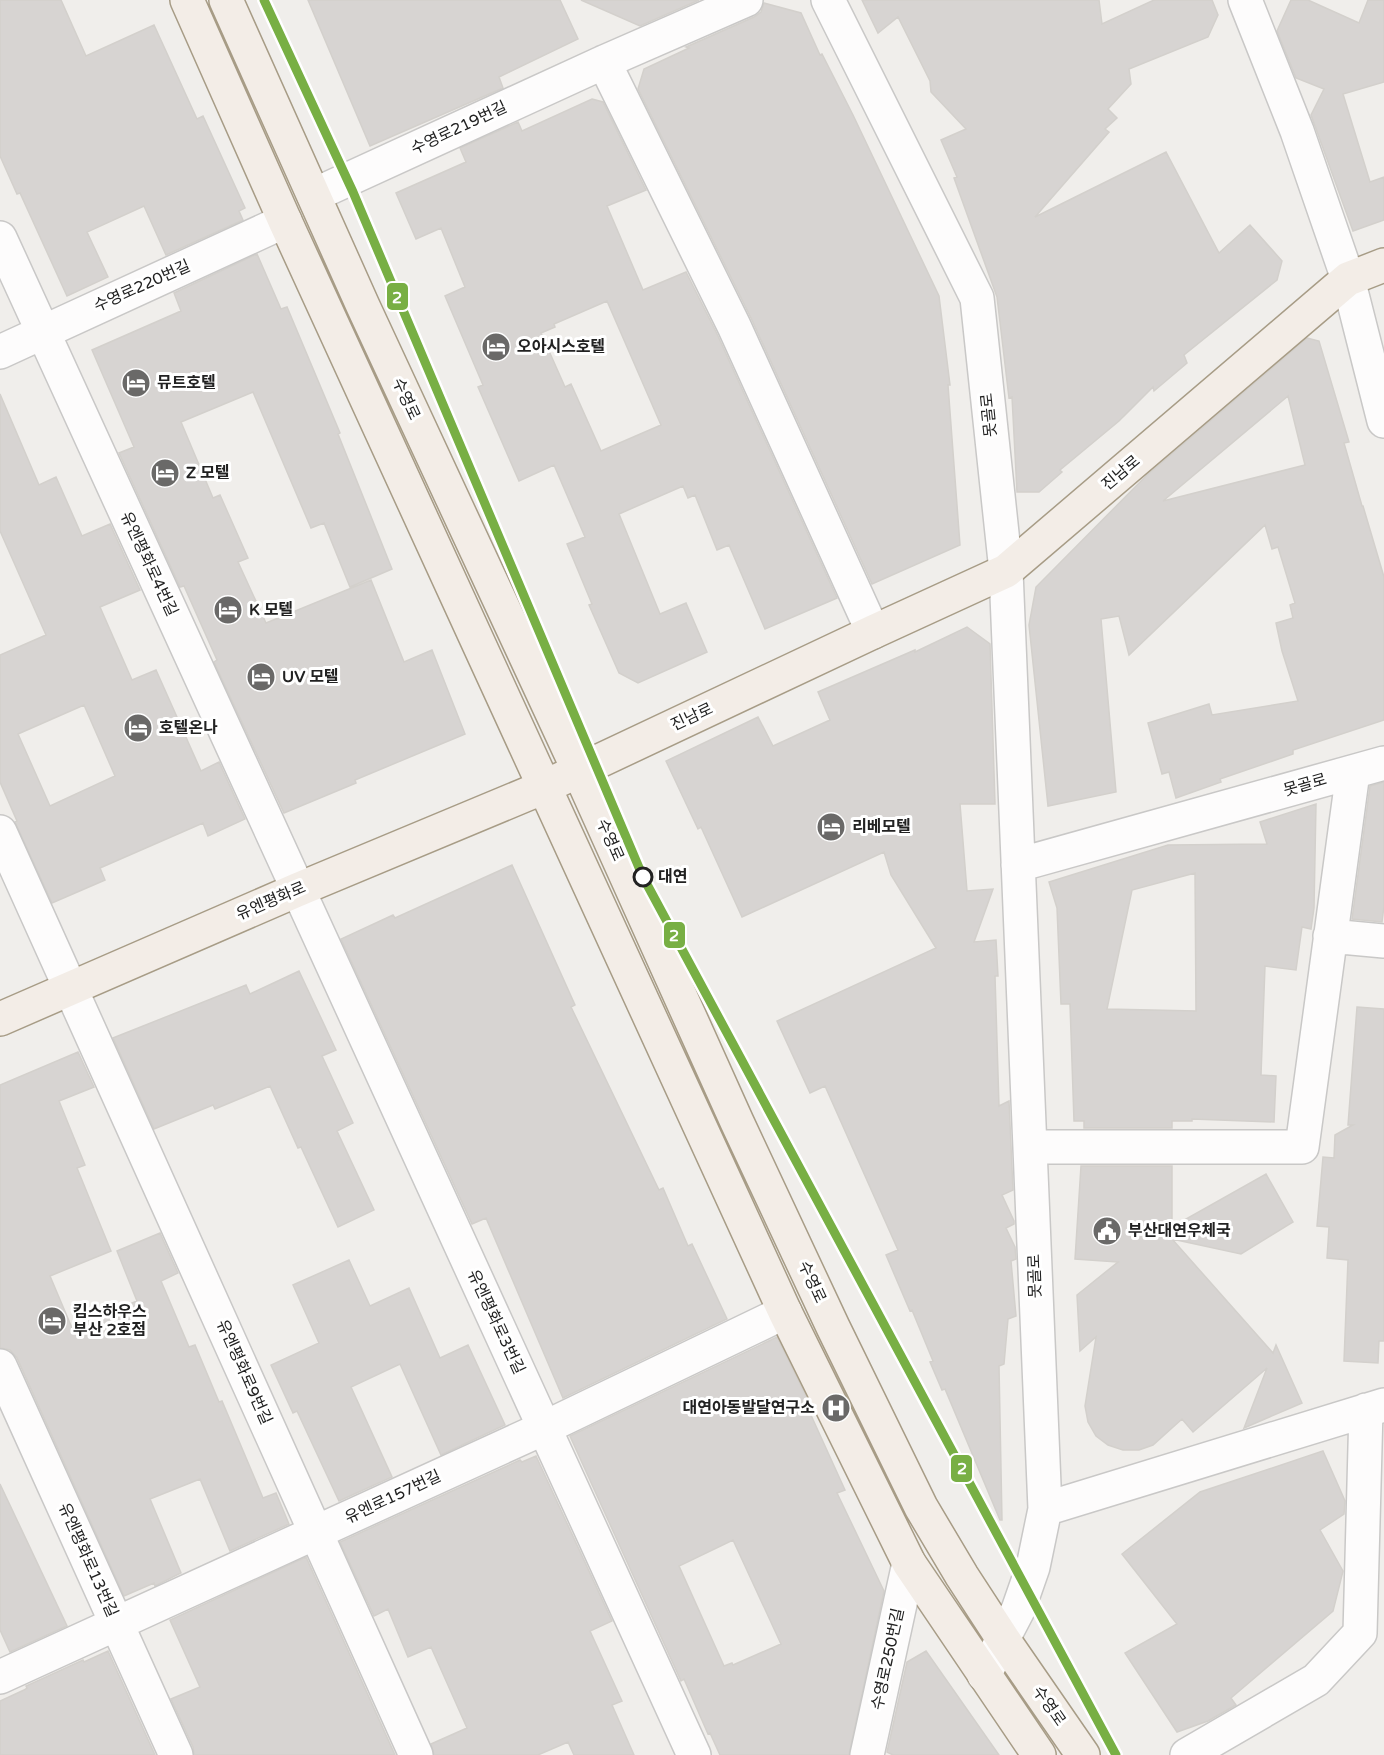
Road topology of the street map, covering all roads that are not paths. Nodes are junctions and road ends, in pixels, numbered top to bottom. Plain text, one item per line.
1 (187, 0) edge
2 (226, 0) edge
3 (746, 0) edge
4 (828, 0) edge
5 (1245, 0) edge
6 (604, 62) junction
7 (314, 195) junction
8 (285, 221) junction
9 (0, 238) edge
10 (1384, 264) edge
11 (1348, 279) junction
12 (43, 332) junction
13 (0, 352) edge
14 (1384, 421) edge
15 (1006, 571) junction
16 (873, 632) junction
17 (1384, 763) edge
18 (579, 771) junction
19 (1353, 772) junction
20 (544, 788) junction
21 (0, 832) edge
22 (1018, 865) junction
23 (297, 890) junction
24 (1330, 936) junction
25 (1384, 941) edge
26 (71, 988) junction
27 (0, 1019) edge
28 (1030, 1147) junction
29 (785, 1312) junction
30 (0, 1366) edge
31 (1375, 1408) edge
32 (544, 1428) junction
33 (1045, 1509) junction
34 (316, 1532) junction
35 (909, 1563) junction
36 (117, 1624) junction
37 (1003, 1639) junction
38 (984, 1676) junction
39 (0, 1677) edge
40 (176, 1755) edge
41 (416, 1755) edge
42 (694, 1755) edge
43 (867, 1755) edge
44 (1039, 1755) edge
45 (1083, 1755) edge
46 (1187, 1755) edge

1 - 8 main road
2 - 7 main road, 수영로
3 - 6 street, 수영로219번길
4 - 15 street, 못골로
5 - 11 street
6 - 7 street, 수영로219번길
6 - 16 street
7 - 18 main road, 수영로
8 - 12 street, 수영로220번길
8 - 20 main road
9 - 12 street, 유엔평화로4번길
10 - 11 main road, 진남로
11 - 14 street
11 - 15 main road, 진남로
12 - 13 street, 수영로220번길
12 - 23 street, 유엔평화로4번길
15 - 16 main road, 진남로
15 - 22 street, 못골로
16 - 18 main road, 진남로
17 - 19 street, 못골로
18 - 20 main road, 진남로
18 - 37 main road, 수영로
19 - 22 street, 못골로
19 - 24 street
20 - 23 main road, 유엔평화로
20 - 29 main road
21 - 26 street, 유엔평화로9번길
22 - 28 street, 못골로
23 - 26 main road, 유엔평화로
23 - 32 street, 유엔평화로3번길
24 - 25 street
24 - 28 street
26 - 27 main road, 유엔평화로
26 - 34 street, 유엔평화로9번길
28 - 33 street, 못골로
29 - 32 street, 유엔로157번길
29 - 35 main road
30 - 36 street, 유엔평화로13번길
31 - 33 street
31 - 46 street
32 - 34 street, 유엔로157번길
32 - 42 street, 유엔평화로3번길
33 - 37 street, 못골로
34 - 36 street, 유엔로157번길
34 - 41 street, 유엔평화로9번길
35 - 38 main road
35 - 43 street, 수영로250번길
36 - 39 street, 유엔로157번길
36 - 40 street, 유엔평화로13번길
37 - 38 street, 못골로
37 - 45 main road, 수영로
38 - 44 main road

